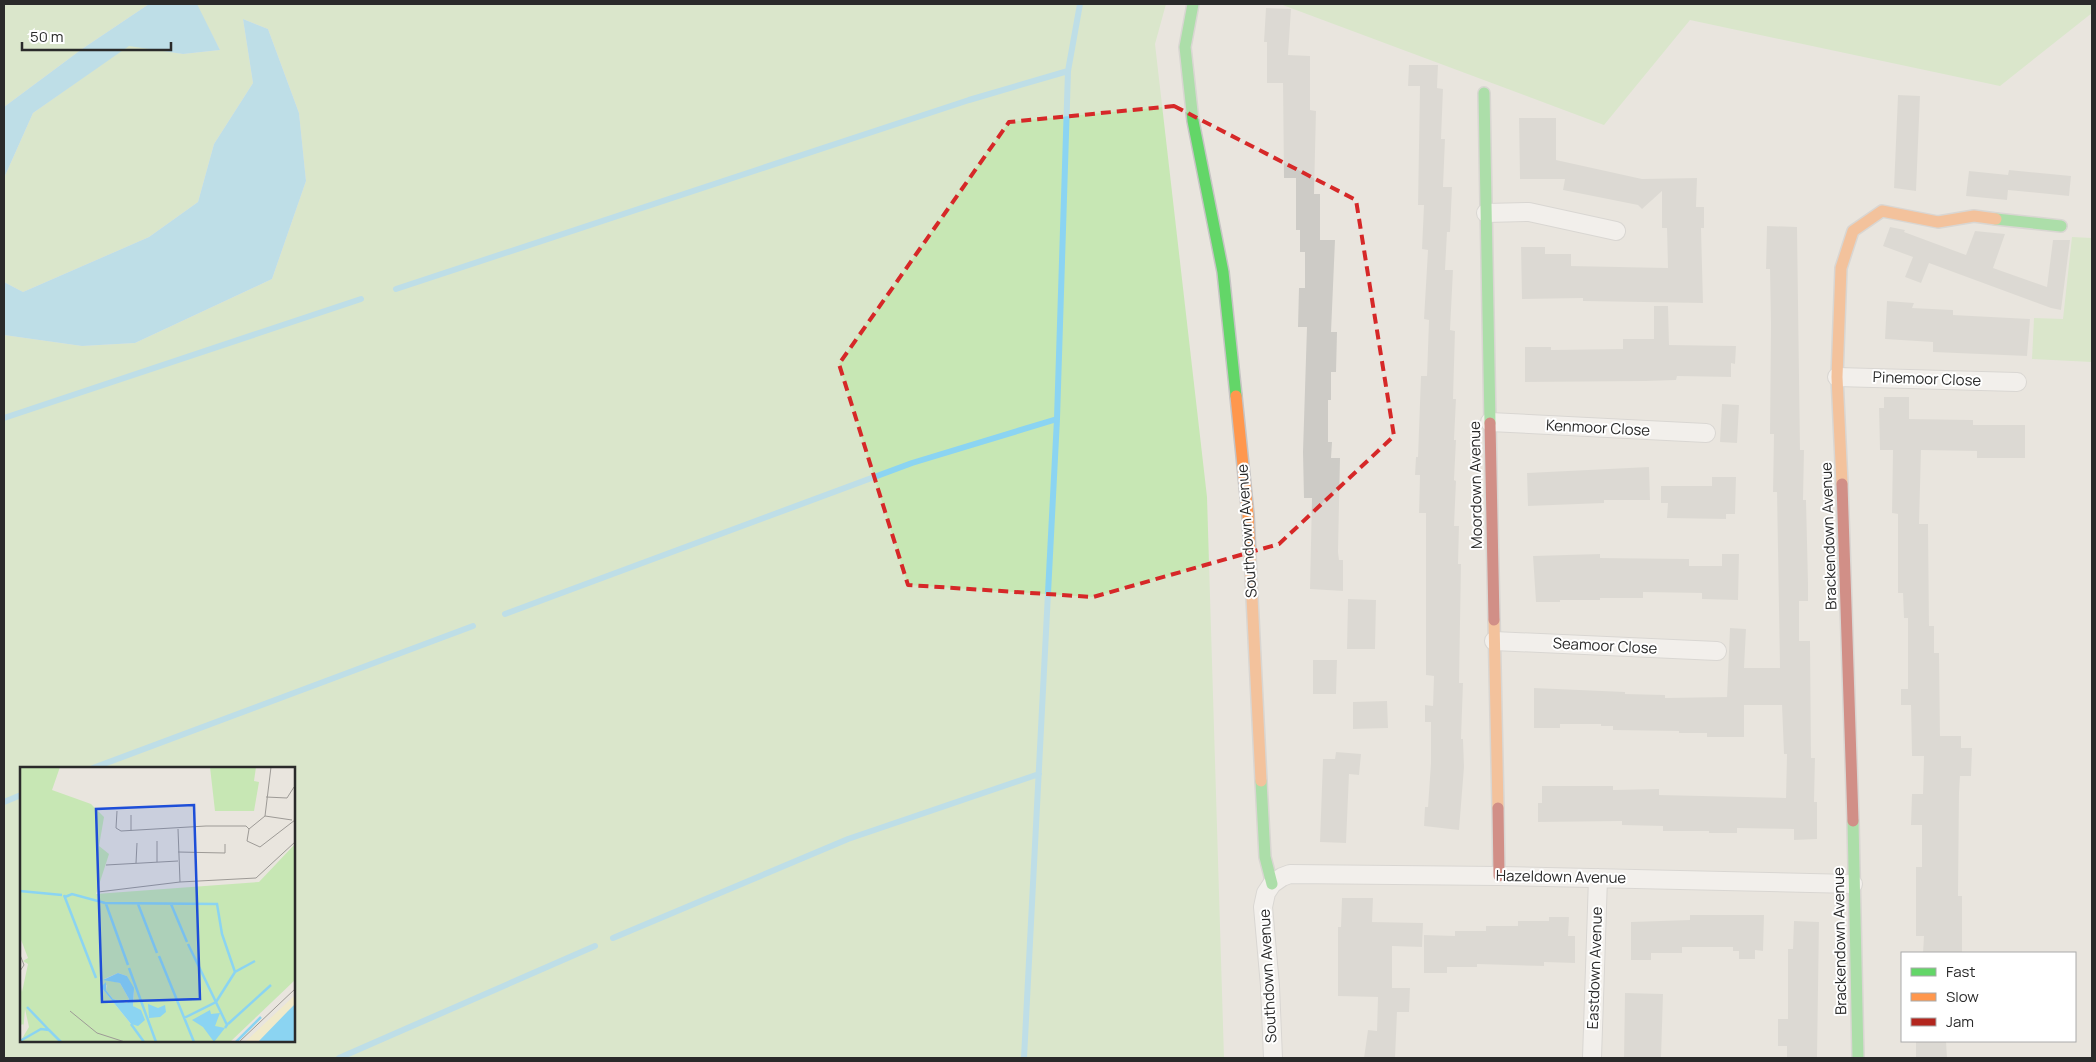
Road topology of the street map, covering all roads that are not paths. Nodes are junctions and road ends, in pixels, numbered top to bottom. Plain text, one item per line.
1 (1193, 4) edge
2 (1484, 93) dead end
3 (1486, 214) junction
4 (2061, 226) dead end
5 (1616, 231) dead end
6 (1837, 377) junction
7 (2017, 382) dead end
8 (1490, 422) junction
9 (1706, 433) dead end
10 (1494, 641) junction
11 (1717, 651) dead end
12 (1499, 876) junction
13 (1598, 878) junction
14 (1272, 884) junction
15 (1853, 884) junction
16 (1273, 1058) edge
17 (1592, 1058) edge
18 (1858, 1058) edge

1 - 14 street, Southdown Avenue
2 - 3 street, Moordown Avenue
3 - 5 street
3 - 8 street, Moordown Avenue
4 - 6 street, Brackendown Avenue
6 - 7 street, Pinemoor Close
6 - 15 street, Brackendown Avenue
8 - 9 street, Kenmoor Close
8 - 10 street, Moordown Avenue
10 - 11 street, Seamoor Close
10 - 12 street, Moordown Avenue
12 - 13 street, Hazeldown Avenue
12 - 14 street, Hazeldown Avenue
13 - 15 street, Hazeldown Avenue
13 - 17 street, Eastdown Avenue
14 - 16 street, Southdown Avenue
15 - 18 street, Brackendown Avenue

